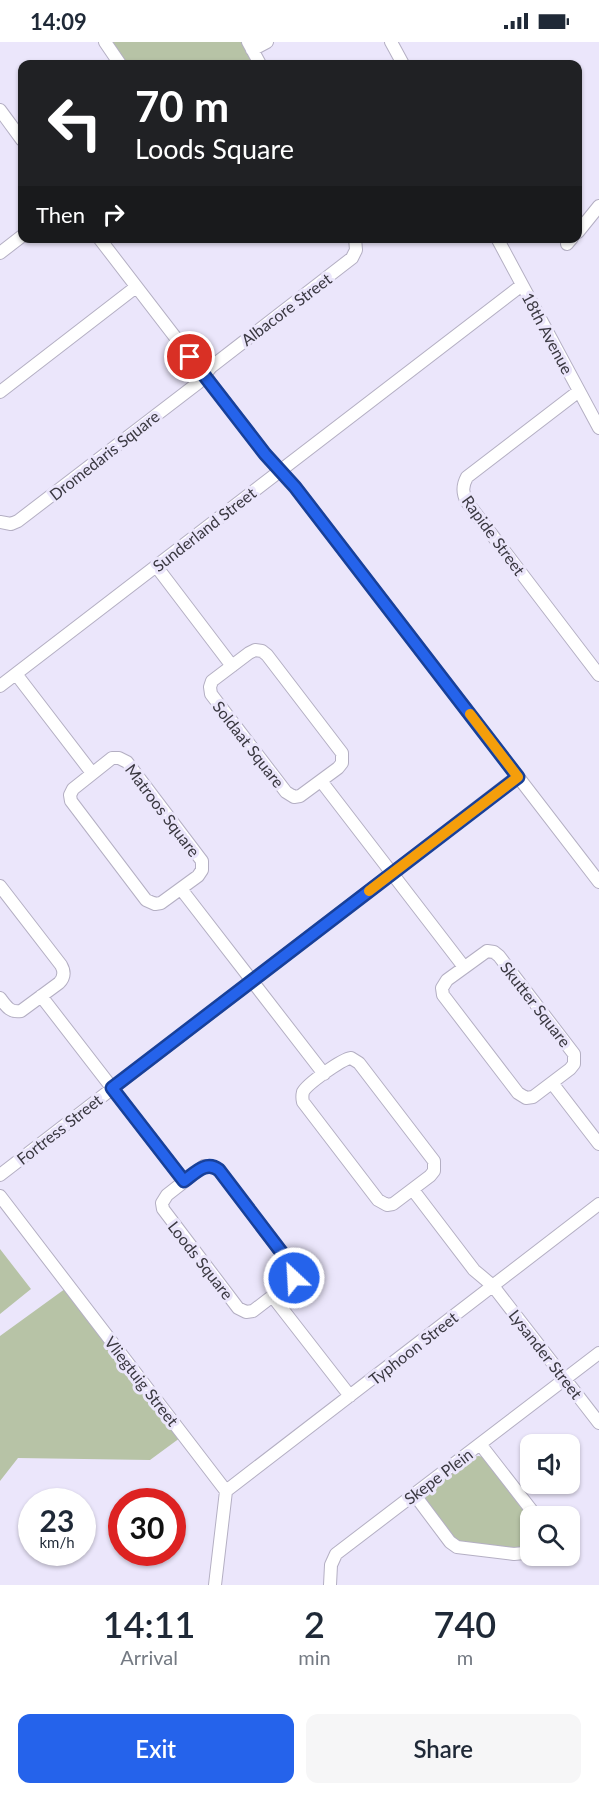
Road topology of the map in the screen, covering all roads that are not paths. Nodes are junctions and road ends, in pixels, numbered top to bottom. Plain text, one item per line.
1 (105, 42) edge
2 (267, 42) edge
3 (391, 42) edge
4 (250, 46) edge
5 (117, 60) edge
6 (258, 60) edge
7 (401, 60) edge
8 (1, 114) edge
9 (18, 135) edge
10 (599, 206) edge
11 (582, 227) edge
12 (18, 239) edge
13 (103, 243) edge
14 (356, 243) edge
15 (500, 243) edge
16 (0, 253) edge
17 (522, 285) junction
18 (136, 287) junction
19 (204, 375) junction
20 (579, 391) junction
21 (0, 392) edge
22 (599, 428) edge
23 (280, 470) junction
24 (0, 522) edge
25 (156, 566) junction
26 (232, 666) junction
27 (16, 674) junction
28 (599, 675) edge
29 (0, 686) edge
30 (92, 773) junction
31 (518, 777) junction
32 (321, 781) junction
33 (392, 874) junction
34 (599, 882) edge
35 (0, 886) edge
36 (181, 889) junction
37 (464, 967) junction
38 (252, 981) junction
39 (41, 996) junction
40 (0, 998) edge
41 (324, 1074) junction
42 (552, 1083) junction
43 (112, 1088) junction
44 (599, 1144) edge
45 (0, 1175) edge
46 (184, 1181) junction
47 (412, 1190) junction
48 (0, 1196) edge
49 (599, 1204) edge
50 (493, 1286) junction
51 (273, 1297) junction
52 (599, 1353) edge
53 (565, 1379) junction
54 (350, 1396) junction
55 (599, 1423) edge
56 (480, 1444) junction
57 (226, 1491) junction
58 (414, 1494) junction
59 (528, 1506) edge
60 (520, 1553) edge
61 (215, 1585) edge
62 (330, 1585) edge

1 - 5 street
2 - 4 street
3 - 7 street
4 - 6 street
8 - 9 street
10 - 11 street
12 - 16 street
13 - 18 street
14 - 19 street, Albacore Street
15 - 17 street, 18th Avenue
17 - 20 street, 18th Avenue
17 - 23 street, Sunderland Street
18 - 19 street
18 - 21 street
19 - 23 street
19 - 24 street, Dromedaris Square
20 - 22 street, 18th Avenue
20 - 28 street, Rapide Street
23 - 25 street, Sunderland Street
23 - 31 street
25 - 26 street
25 - 27 street, Sunderland Street
26 - 32 street, Soldaat Square
26 - 32 street, Soldaat Square
27 - 29 street, Sunderland Street
27 - 30 street
30 - 36 street, Matroos Square
30 - 36 street, Matroos Square
31 - 33 street, Fortress Street
31 - 34 street
32 - 33 street
33 - 37 street
33 - 38 street, Fortress Street
35 - 39 street
36 - 38 street
37 - 42 street, Skutter Square
37 - 42 street, Skutter Square
38 - 41 street
38 - 43 street, Fortress Street
39 - 40 street
39 - 43 street
41 - 47 street
41 - 47 street
42 - 44 street
43 - 45 street, Fortress Street
43 - 46 street
46 - 51 street, Loods Square
46 - 51 street, Loods Square
47 - 50 street, Lysander Street
48 - 57 street, Vliegtuig Street
49 - 50 street, Typhoon Street
50 - 53 street, Lysander Street
50 - 54 street, Typhoon Street
51 - 54 street
52 - 53 street, Skepe Plein
53 - 55 street, Lysander Street
53 - 56 street, Skepe Plein
54 - 57 street, Typhoon Street
56 - 58 street, Skepe Plein
56 - 59 street
57 - 61 street
58 - 60 street
58 - 62 street, Skepe Plein

